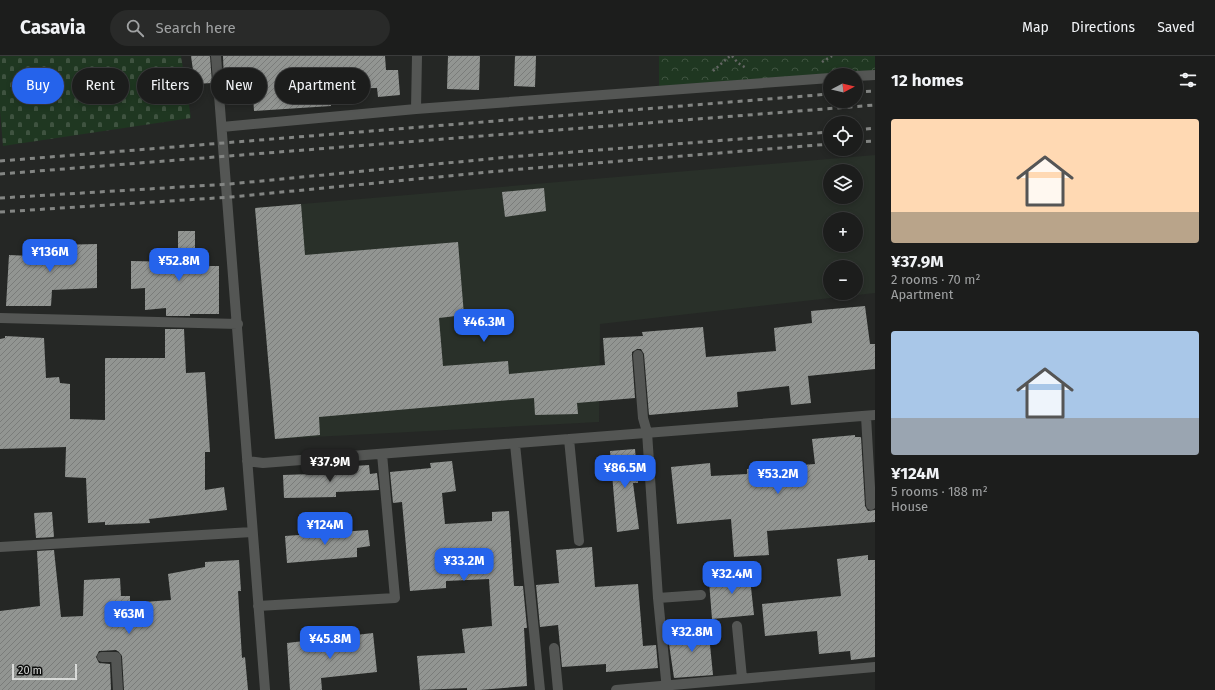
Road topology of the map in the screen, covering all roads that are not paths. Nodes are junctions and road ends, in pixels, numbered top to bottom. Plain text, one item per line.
1 (216, 56) edge
2 (417, 56) edge
3 (875, 75) edge
4 (863, 76) edge
5 (823, 79) edge
6 (416, 109) junction
7 (222, 127) junction
8 (0, 318) edge
9 (238, 324) junction
10 (638, 355) dead end
11 (871, 416) edge
12 (647, 432) junction
13 (569, 439) junction
14 (515, 444) junction
15 (382, 454) junction
16 (247, 461) junction
17 (871, 505) dead end
18 (252, 532) junction
19 (579, 541) dead end
20 (0, 547) edge
21 (701, 595) dead end
22 (658, 598) junction
23 (258, 606) junction
24 (738, 626) dead end
25 (554, 648) dead end
26 (102, 657) dead end
27 (875, 667) edge
28 (742, 678) junction
29 (666, 688) edge
30 (118, 690) edge
31 (265, 690) edge
32 (540, 690) edge
33 (558, 690) edge
34 (616, 690) edge

1 - 7 street
2 - 6 street
3 - 4 street
5 - 6 street
6 - 7 street
7 - 9 street
8 - 9 street
9 - 16 street
10 - 12 street
11 - 12 street
11 - 17 street
12 - 13 street
12 - 22 street
13 - 14 street
13 - 19 street
14 - 15 street
14 - 32 street
15 - 16 street
15 - 23 street
16 - 18 street
18 - 20 street
18 - 23 street
21 - 22 street
22 - 29 street
23 - 31 street
24 - 28 street
25 - 33 street
26 - 30 street
27 - 28 street
28 - 29 street
29 - 34 street

